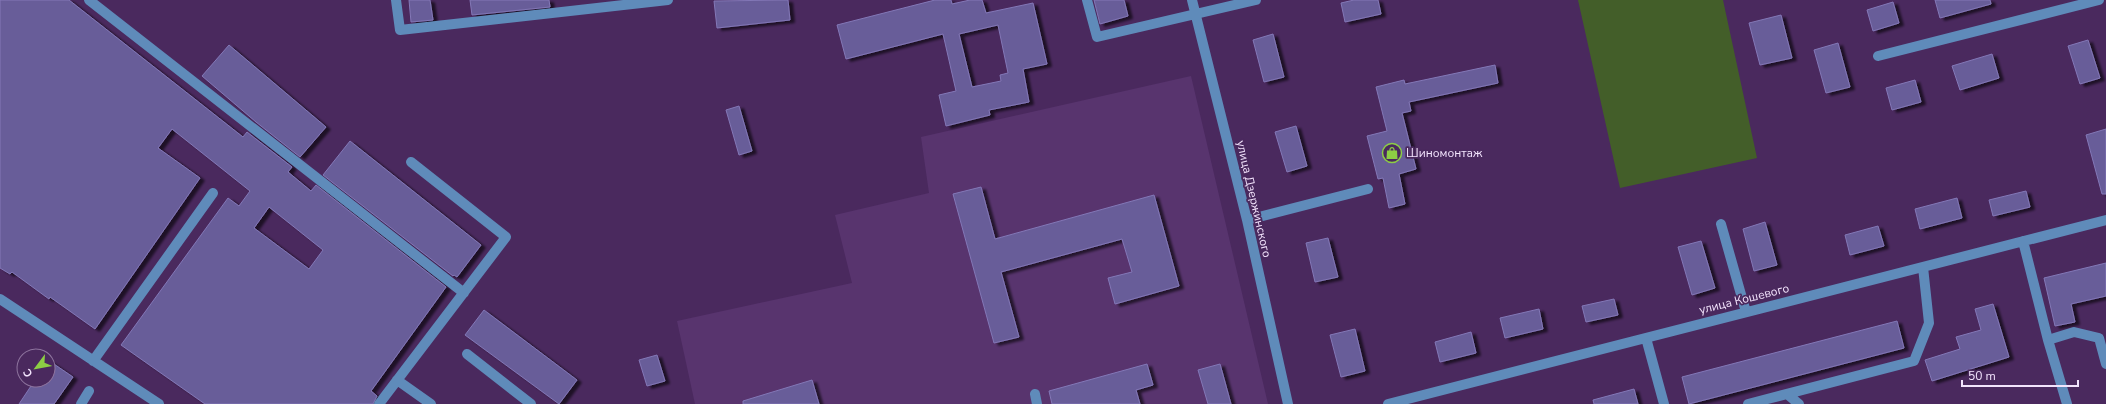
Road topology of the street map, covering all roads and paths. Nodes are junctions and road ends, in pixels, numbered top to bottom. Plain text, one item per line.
1 (89, 0) edge
2 (396, 0) edge
3 (668, 0) edge
4 (1087, 0) edge
5 (1192, 0) edge
6 (1256, 0) edge
7 (2099, 0) edge
8 (1196, 14) junction
9 (1878, 56) dead end
10 (411, 162) dead end
11 (1368, 189) dead end
12 (213, 193) dead end
13 (1247, 220) junction
14 (2106, 220) edge
15 (1721, 224) dead end
16 (2023, 241) junction
17 (1923, 267) junction
18 (464, 293) junction
19 (0, 299) edge
20 (1746, 312) junction
21 (1646, 338) junction
22 (2048, 340) junction
23 (467, 354) dead end
24 (93, 361) junction
25 (2106, 364) edge
26 (397, 380) junction
27 (89, 391) dead end
28 (1787, 394) junction
29 (1403, 402) edge
30 (81, 404) edge
31 (159, 404) edge
32 (379, 404) edge
33 (431, 404) edge
34 (531, 404) edge
35 (1288, 404) edge
36 (1388, 404) edge
37 (1664, 404) edge
38 (1748, 404) edge
39 (1799, 404) edge
40 (2067, 404) edge

1 - 18 street
2 - 3 street
4 - 8 street
5 - 8 street, улица Дзержинского
6 - 8 street
7 - 9 street
8 - 13 street, улица Дзержинского
10 - 18 street
11 - 13 street
12 - 24 street
13 - 35 street, улица Дзержинского
14 - 16 street, улица Кошевого
15 - 20 street
16 - 17 street, улица Кошевого
16 - 22 street
17 - 20 street, улица Кошевого
17 - 28 street
18 - 26 street
19 - 24 street
20 - 21 street, улица Кошевого
21 - 29 street, улица Кошевого
21 - 37 street
22 - 25 street
22 - 40 street
23 - 34 street
24 - 31 street
26 - 32 street
26 - 33 street
27 - 30 street
28 - 38 street
28 - 39 street
29 - 36 street, улица Кошевого

